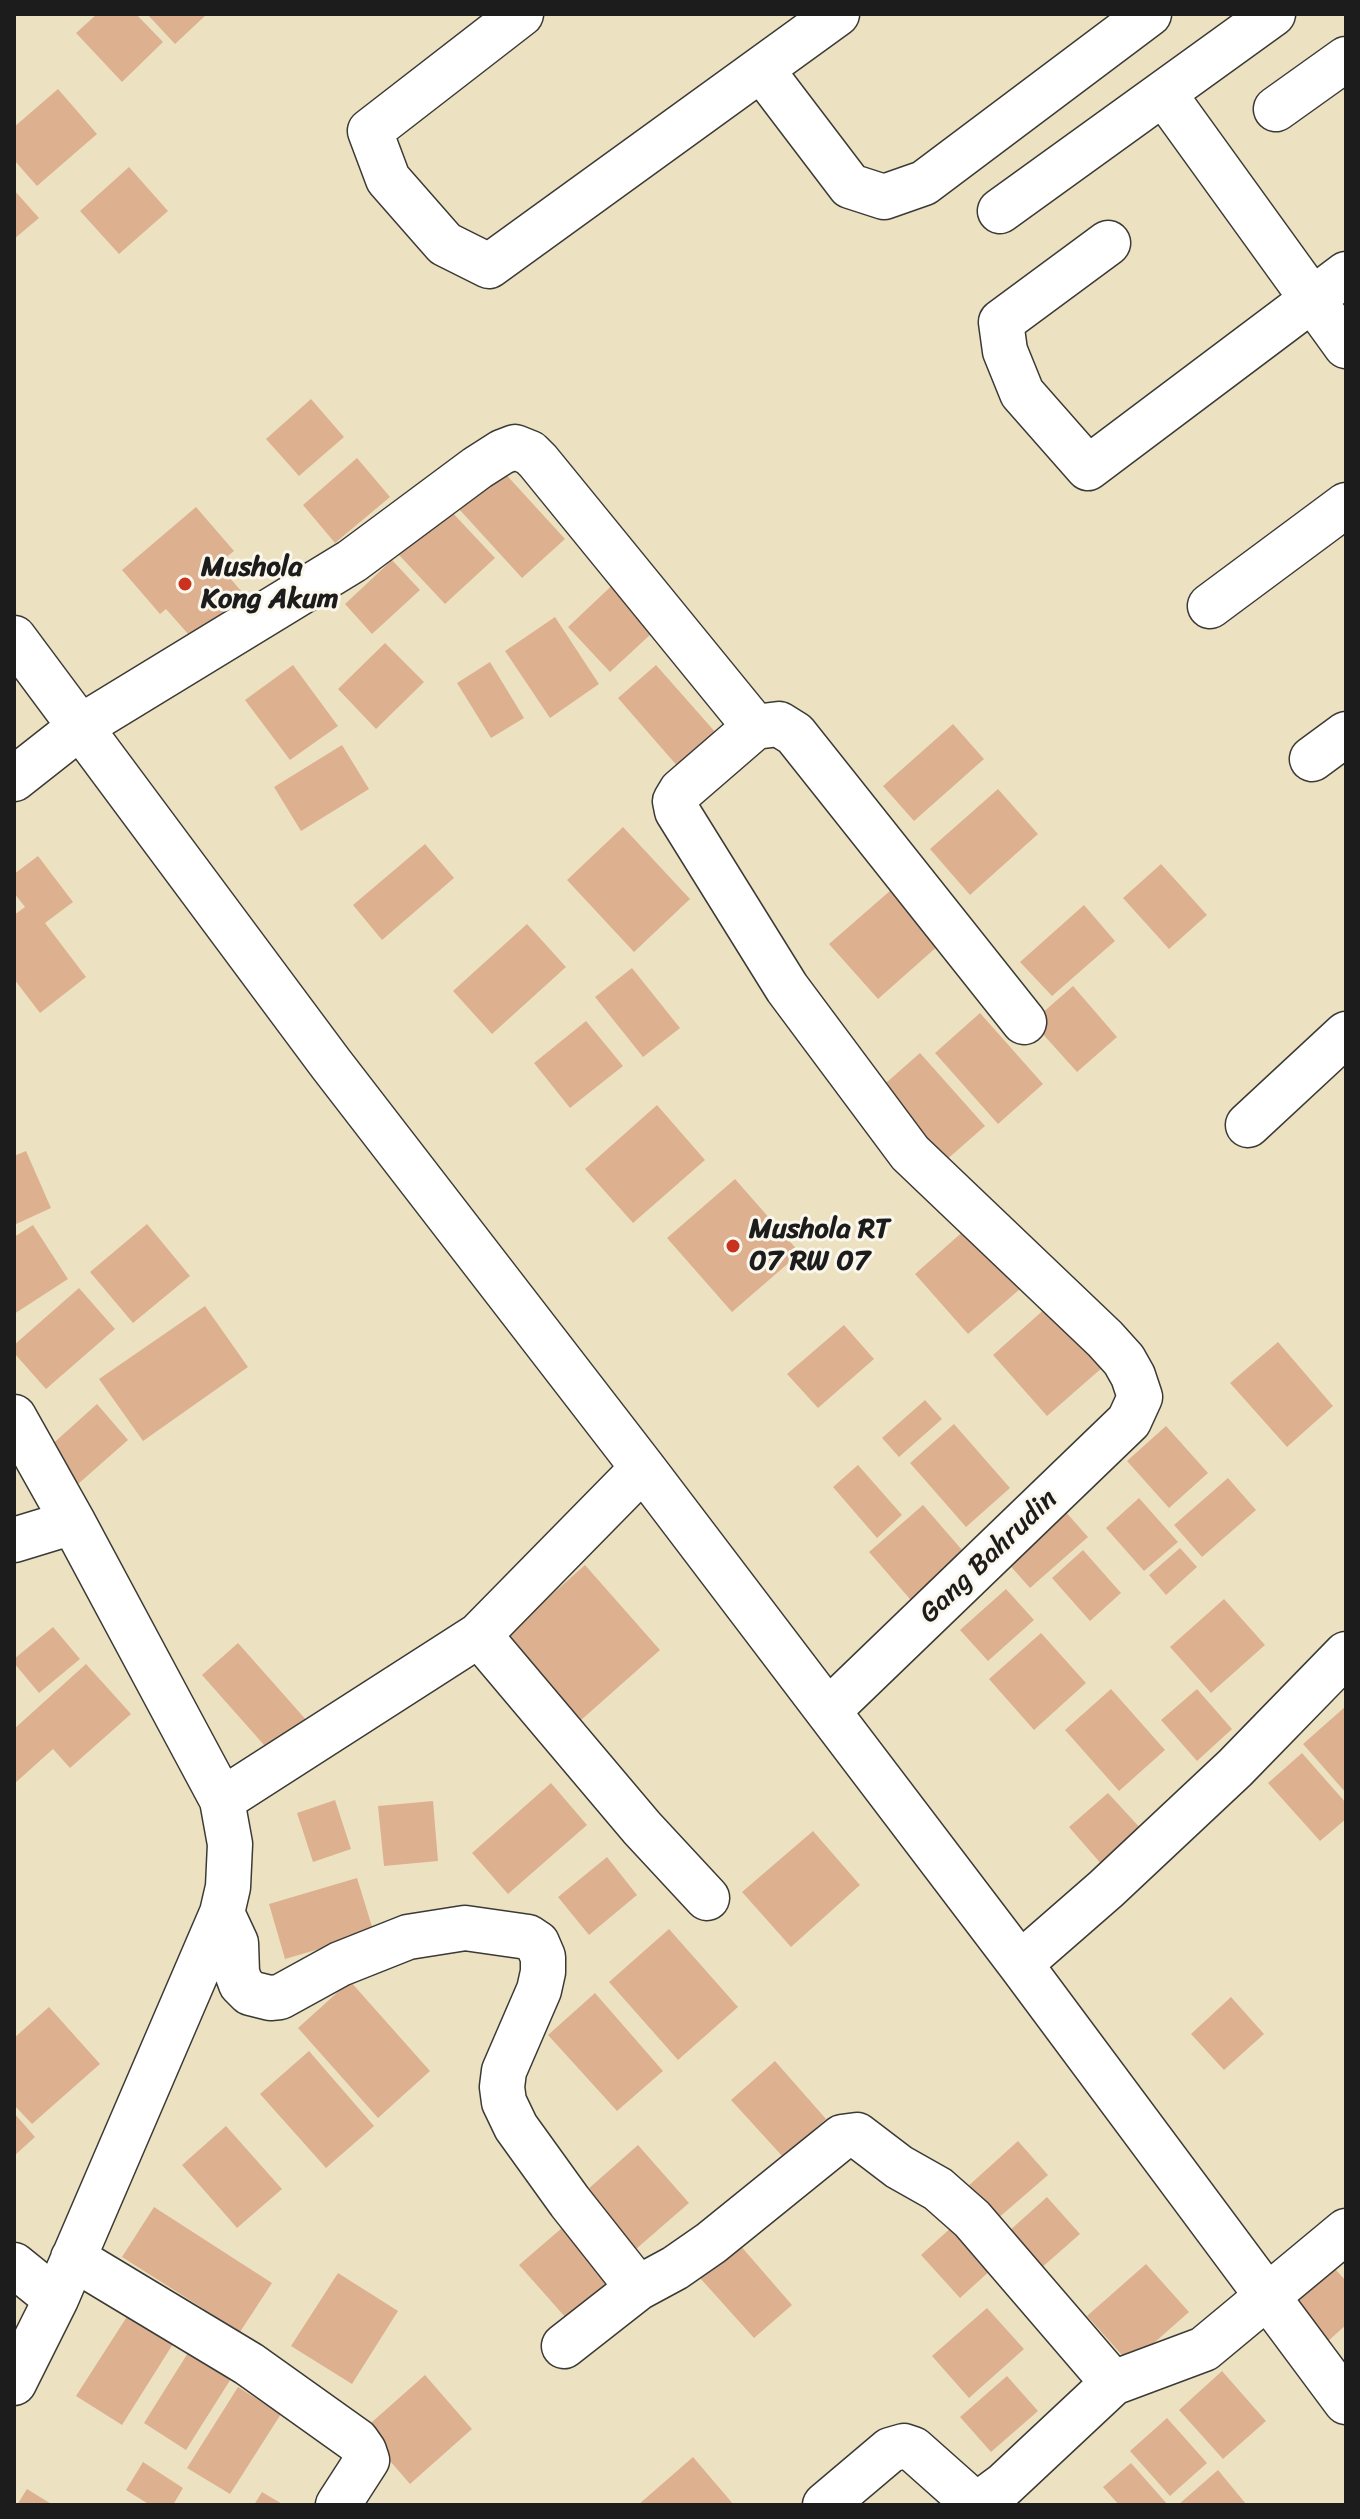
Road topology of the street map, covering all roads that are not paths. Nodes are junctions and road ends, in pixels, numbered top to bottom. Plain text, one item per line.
1 (521, 14) edge
2 (837, 14) edge
3 (1149, 14) edge
4 (1273, 14) edge
5 (473, 28) edge
6 (1346, 59) edge
7 (761, 69) junction
8 (1164, 94) junction
9 (1276, 109) dead end
10 (1000, 211) dead end
11 (1108, 243) dead end
12 (1329, 286) edge
13 (1346, 346) edge
14 (1346, 505) edge
15 (1210, 606) dead end
16 (14, 638) edge
17 (80, 727) junction
18 (755, 727) junction
19 (14, 779) edge
20 (1024, 1022) dead end
21 (1346, 1034) edge
22 (1248, 1125) dead end
23 (14, 1417) edge
24 (643, 1468) junction
25 (73, 1522) junction
26 (14, 1540) edge
27 (479, 1635) junction
28 (1346, 1654) edge
29 (828, 1711) junction
30 (222, 1800) junction
31 (707, 1898) dead end
32 (222, 1913) junction
33 (1020, 1964) junction
34 (1346, 2231) edge
35 (73, 2258) junction
36 (14, 2265) edge
37 (638, 2288) junction
38 (1267, 2296) junction
39 (56, 2299) junction
40 (564, 2346) dead end
41 (14, 2383) edge
42 (1113, 2383) junction
43 (1346, 2402) edge
44 (338, 2505) edge
45 (825, 2505) edge
46 (976, 2505) edge

1 - 5 street
2 - 7 street
3 - 7 street
4 - 8 street
5 - 7 street
6 - 9 street
8 - 10 street
8 - 12 street
11 - 12 street
12 - 13 street
14 - 15 street
16 - 17 street
17 - 18 street
17 - 19 street
17 - 24 street
18 - 20 street
18 - 29 street, Gang Bahrudin
21 - 22 street
23 - 25 street
24 - 27 street
24 - 29 street
25 - 26 street
25 - 30 street
27 - 30 street
27 - 31 street
28 - 33 street
29 - 33 street
30 - 32 street
32 - 35 street
32 - 37 street
33 - 38 street
34 - 38 street
35 - 39 street
35 - 44 street
36 - 39 street
37 - 40 street
37 - 42 street
38 - 42 street
38 - 43 street
39 - 41 street
42 - 46 street
45 - 46 street

